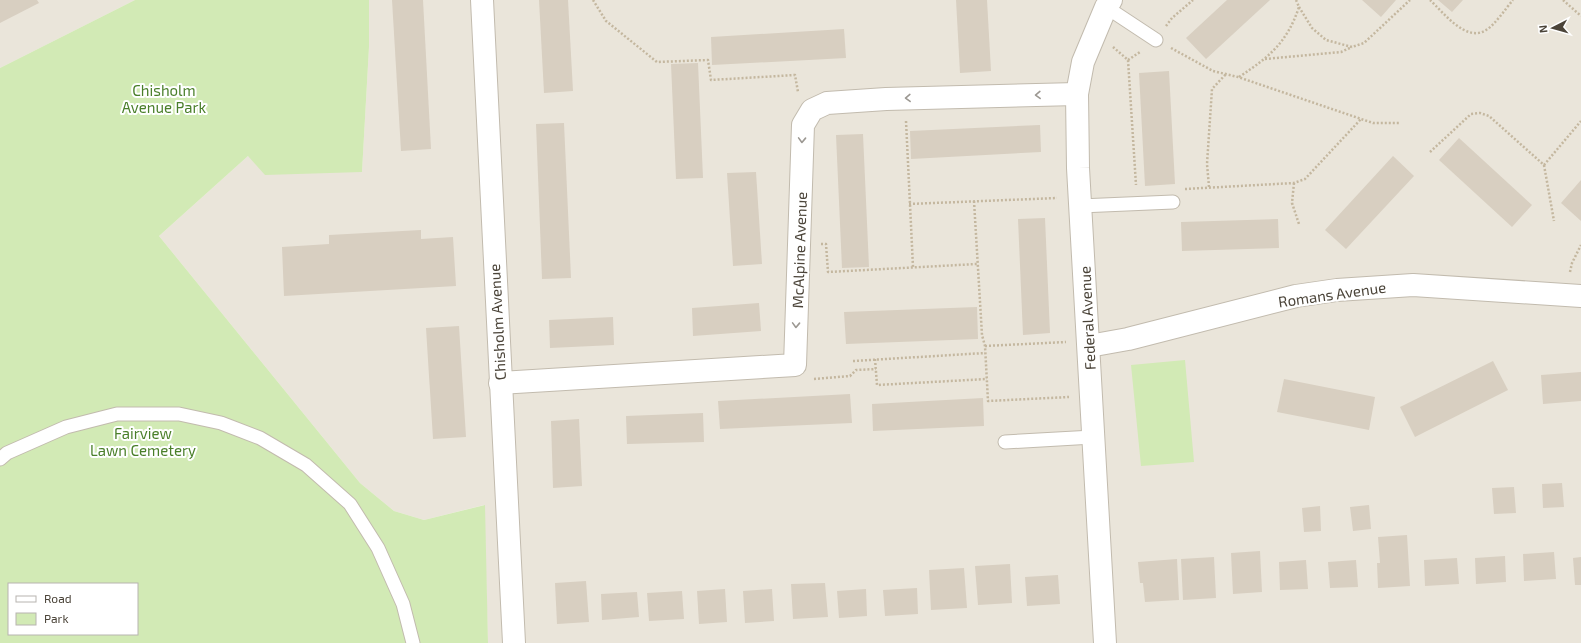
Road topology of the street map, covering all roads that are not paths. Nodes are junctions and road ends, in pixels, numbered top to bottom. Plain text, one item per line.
1 (482, 0) edge
2 (1108, 3) edge
3 (1156, 40) road end
4 (1077, 94) junction
5 (1080, 201) junction
6 (1173, 202) road end
7 (1574, 296) edge
8 (1089, 346) junction
9 (500, 382) junction
10 (1094, 437) junction
11 (1005, 442) dead end
12 (0, 460) edge
13 (413, 643) edge
14 (514, 643) edge
15 (1105, 643) edge

1 - 9 street, Chisholm Avenue
2 - 3 lane
2 - 4 street, Federal Avenue
4 - 5 street, Federal Avenue
4 -> 9 street, McAlpine Avenue
5 - 6 lane
5 - 8 street, Federal Avenue
7 - 8 street, Romans Avenue
8 - 10 street, Federal Avenue
9 - 14 street, Chisholm Avenue
10 - 11 lane
10 - 15 street, Federal Avenue
12 - 13 lane

